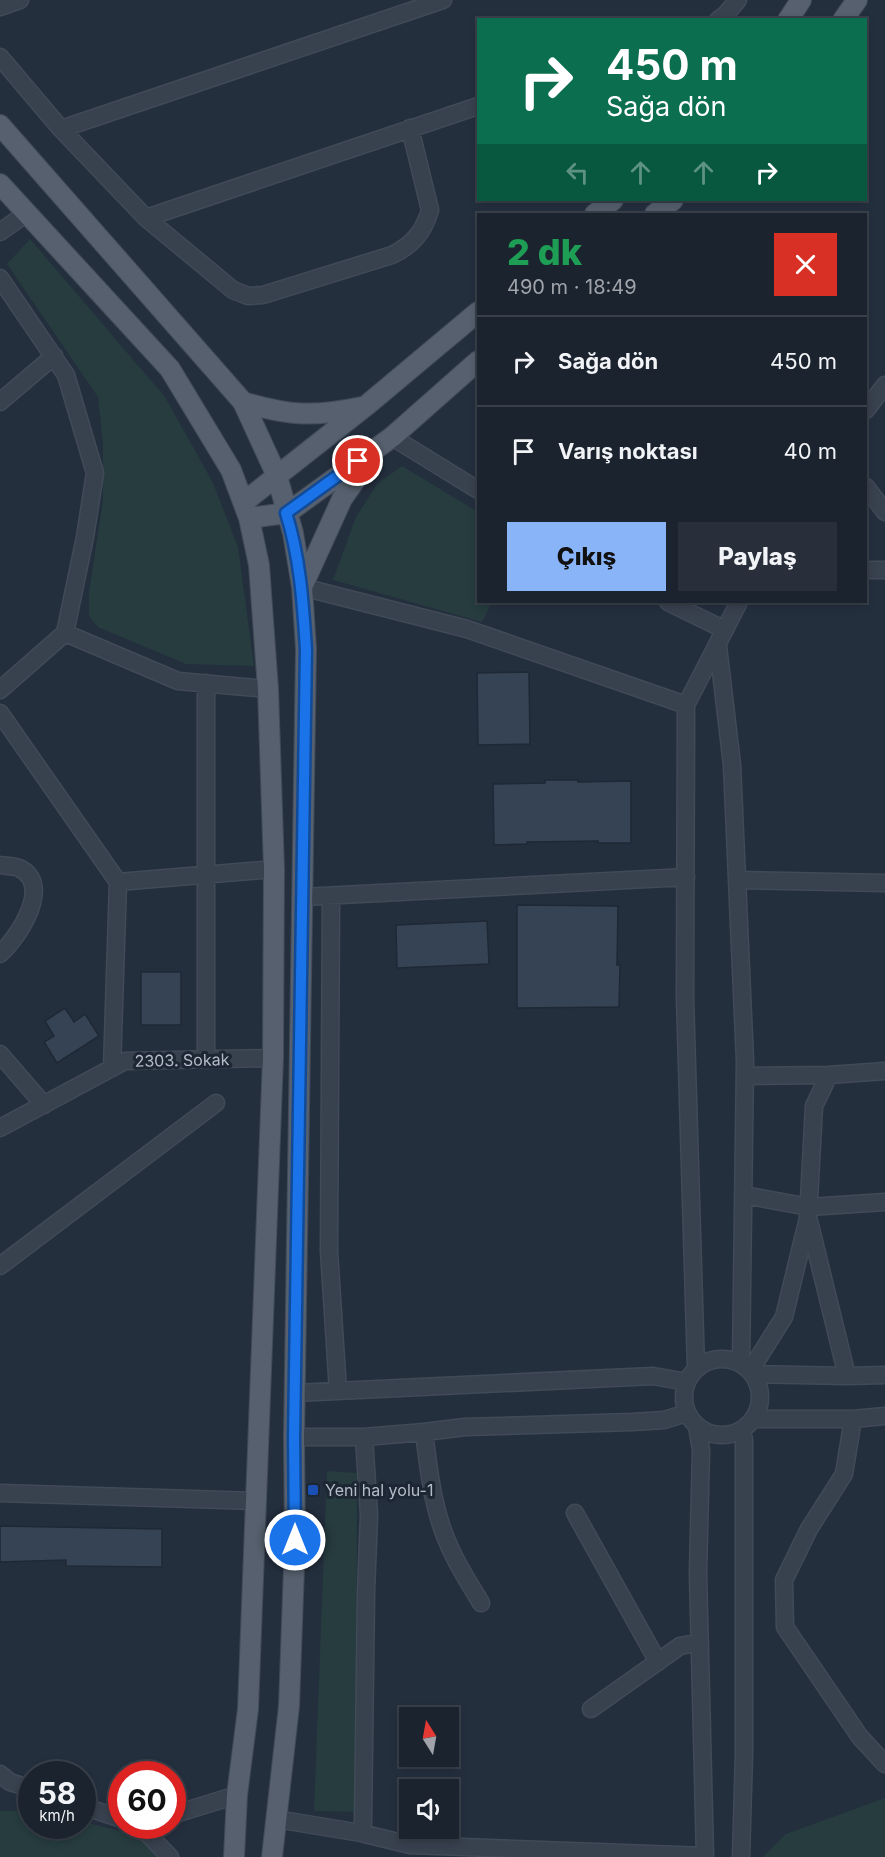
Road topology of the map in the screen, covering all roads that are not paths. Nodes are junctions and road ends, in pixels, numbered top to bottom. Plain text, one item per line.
1 (20, 0) edge
2 (443, 0) edge
3 (738, 0) edge
4 (801, 0) edge
5 (857, 0) edge
6 (0, 7) edge
7 (720, 18) edge
8 (789, 18) edge
9 (844, 18) edge
10 (0, 57) edge
11 (477, 106) edge
12 (0, 125) edge
13 (410, 128) junction
14 (61, 129) junction
15 (0, 184) edge
16 (612, 201) edge
17 (672, 201) edge
18 (27, 213) junction
19 (596, 213) edge
20 (656, 213) edge
21 (146, 218) junction
22 (0, 232) edge
23 (0, 278) edge
24 (477, 313) edge
25 (54, 356) junction
26 (477, 362) edge
27 (885, 381) edge
28 (885, 385) edge
29 (867, 389) edge
30 (0, 402) edge
31 (243, 402) junction
32 (367, 405) junction
33 (867, 409) edge
34 (384, 443) junction
35 (277, 476) junction
36 (867, 488) edge
37 (477, 490) edge
38 (247, 510) junction
39 (885, 512) edge
40 (286, 513) junction
41 (867, 570) edge
42 (885, 570) edge
43 (302, 587) junction
44 (670, 603) edge
45 (738, 603) edge
46 (725, 630) junction
47 (65, 633) junction
48 (717, 646) junction
49 (206, 683) junction
50 (268, 689) junction
51 (0, 690) edge
52 (686, 705) junction
53 (0, 713) edge
54 (0, 865) edge
55 (274, 869) junction
56 (207, 875) junction
57 (686, 877) junction
58 (737, 880) junction
59 (118, 882) junction
60 (885, 883) edge
61 (330, 896) junction
62 (303, 897) junction
63 (0, 954) edge
64 (0, 1054) edge
65 (273, 1059) junction
66 (206, 1060) junction
67 (112, 1068) junction
68 (885, 1071) edge
69 (829, 1075) junction
70 (745, 1076) junction
71 (216, 1103) dead end
72 (44, 1105) junction
73 (0, 1128) edge
74 (744, 1196) junction
75 (885, 1202) edge
76 (809, 1212) junction
77 (0, 1266) edge
78 (748, 1369) junction
79 (692, 1375) junction
80 (885, 1375) edge
81 (847, 1376) junction
82 (338, 1391) junction
83 (295, 1393) junction
84 (885, 1416) edge
85 (692, 1419) junction
86 (853, 1419) junction
87 (748, 1424) junction
88 (424, 1432) junction
89 (294, 1437) junction
90 (364, 1437) junction
91 (0, 1493) edge
92 (256, 1501) junction
93 (576, 1513) dead end
94 (480, 1603) dead end
95 (700, 1642) junction
96 (658, 1662) junction
97 (591, 1709) dead end
98 (885, 1764) edge
99 (3, 1781) edge
100 (18, 1785) edge
101 (237, 1795) junction
102 (186, 1811) edge
103 (276, 1819) junction
104 (361, 1833) junction
105 (153, 1839) edge
106 (170, 1857) edge
107 (234, 1857) edge
108 (272, 1857) edge
109 (705, 1857) edge
110 (741, 1857) edge

1 - 6 street
2 - 14 street
3 - 7 street
4 - 8 main road
5 - 9 main road
10 - 14 street
11 - 13 street
12 - 31 main road
13 - 21 street
13 - 21 street
14 - 21 street
15 - 18 main road
16 - 19 main road
17 - 20 main road
18 - 22 street
18 - 38 main road
23 - 25 street
24 - 32 main road
25 - 30 street
25 - 47 street
26 - 34 main road
27 - 29 street
28 - 33 street
31 - 32 main road
31 - 35 main road
32 - 35 main road
34 - 37 street
34 - 40 main road
34 - 43 main road
35 - 38 main road
35 - 40 main road
36 - 39 street
38 - 40 main road
38 - 50 main road
40 - 43 main road
41 - 42 street
43 - 52 street
43 - 62 main road
44 - 46 street
45 - 46 street
46 - 48 street
47 - 49 street
47 - 51 street
48 - 52 street
48 - 58 street
49 - 50 street
49 - 56 street
50 - 55 main road
52 - 57 street
53 - 59 street
54 - 63 street
55 - 56 street
55 - 65 main road
56 - 59 street
56 - 66 street
57 - 61 street
57 - 79 street
58 - 60 street
58 - 70 street
59 - 67 street
61 - 62 street
61 - 82 street
62 - 83 main road
64 - 72 street
65 - 66 street, 2303. Sokak
65 - 92 main road
66 - 67 street, 2303. Sokak
67 - 72 street, 2303. Sokak
68 - 69 street
69 - 70 street
69 - 76 street
70 - 74 street
71 - 77 street
72 - 73 street, 2303. Sokak
74 - 76 street
74 - 78 street
75 - 76 street
76 - 78 street
76 - 81 street
78 - 79 street
78 - 81 street
78 - 87 street
79 - 82 street
79 - 85 street
80 - 81 street
82 - 83 street
83 - 89 main road
84 - 86 street
85 - 87 street
85 - 88 street
85 - 95 street
86 - 87 street
86 - 98 street
87 - 110 street
88 - 90 street
88 - 94 street
89 - 90 street
89 - 103 main road
90 - 104 street
91 - 92 street
92 - 101 main road
93 - 96 street
95 - 96 street
95 - 109 street
96 - 97 street
99 - 100 street
101 - 102 street
101 - 107 main road
103 - 104 street
103 - 108 main road
104 - 109 street
105 - 106 street

